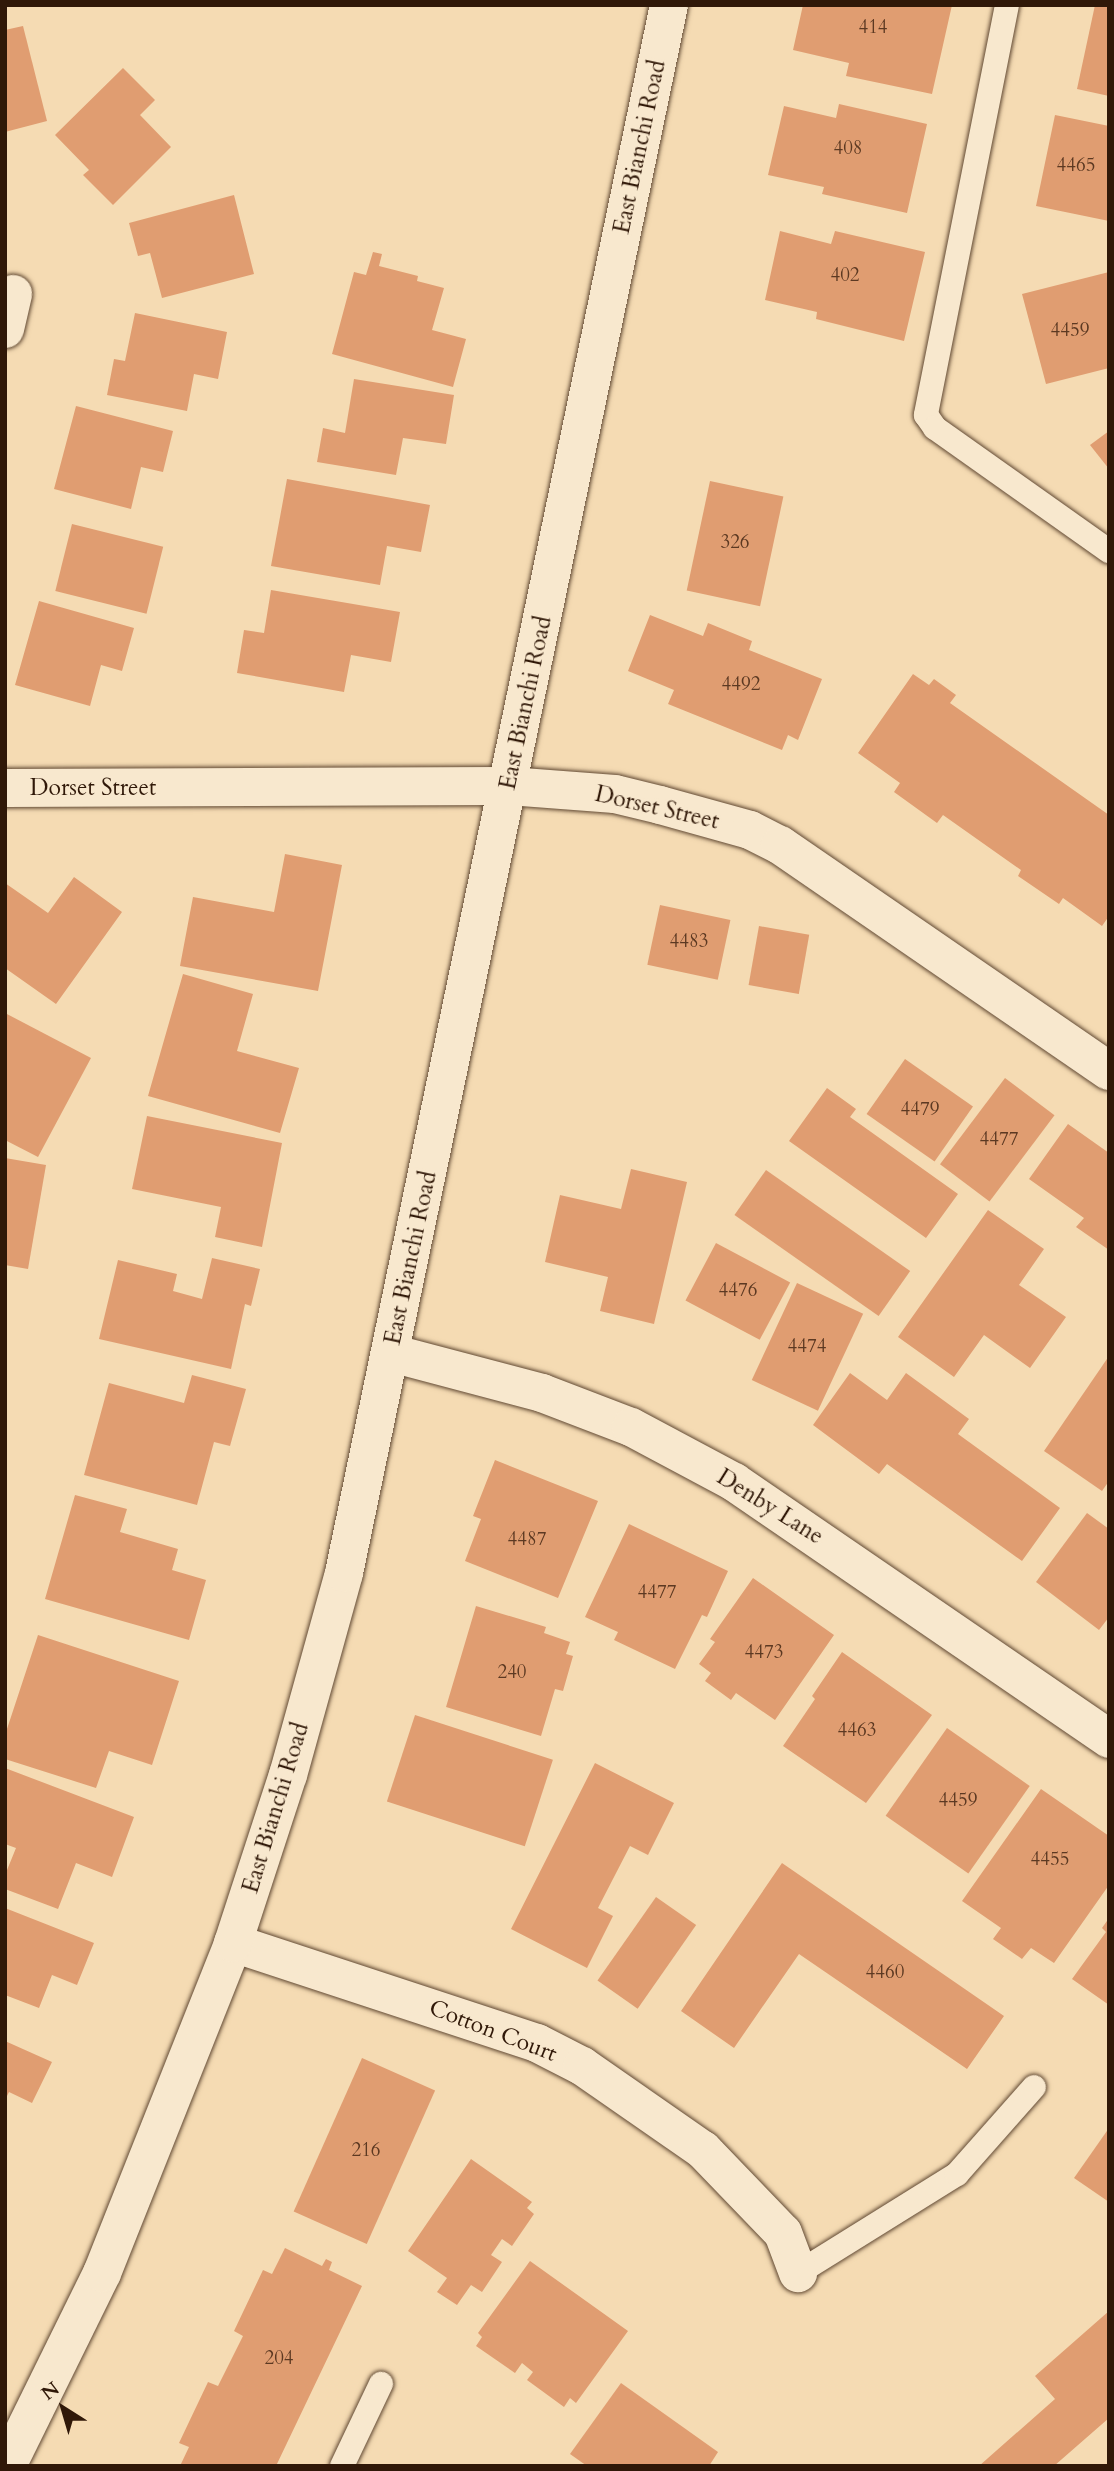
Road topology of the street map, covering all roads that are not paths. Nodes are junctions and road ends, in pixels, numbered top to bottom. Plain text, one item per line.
1 (669, 5) edge
2 (1007, 5) edge
3 (1109, 551) edge
4 (509, 786) junction
5 (5, 788) edge
6 (1109, 1071) edge
7 (391, 1353) junction
8 (1109, 1739) edge
9 (233, 1942) junction
10 (1034, 2087) dead end
11 (799, 2273) joint
12 (381, 2384) dead end
13 (9, 2455) edge
14 (342, 2466) edge

1 - 4 street, East Bianchi Road
2 - 3 lane
4 - 5 street, Dorset Street
4 - 6 street, Dorset Street
4 - 7 street, East Bianchi Road
7 - 8 street, Denby Lane
7 - 9 street, East Bianchi Road
9 - 11 street, Cotton Court
9 - 13 street, East Bianchi Road
10 - 11 lane
12 - 14 lane

